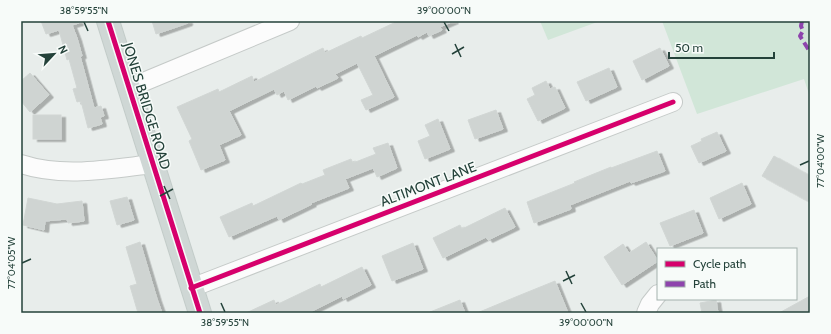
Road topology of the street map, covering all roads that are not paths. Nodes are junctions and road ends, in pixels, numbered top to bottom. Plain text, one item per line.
1 (108, 21) edge
2 (290, 21) edge
3 (129, 88) junction
4 (673, 102) dead end
5 (21, 164) edge
6 (153, 164) junction
7 (191, 288) junction
8 (657, 295) edge
9 (200, 313) edge
10 (646, 313) edge

1 - 3 main road, JONES BRIDGE ROAD
2 - 3 street
3 - 6 main road, JONES BRIDGE ROAD
4 - 7 street, ALTIMONT LANE
5 - 6 street
6 - 7 main road, JONES BRIDGE ROAD
7 - 9 main road, JONES BRIDGE ROAD
8 - 10 street

